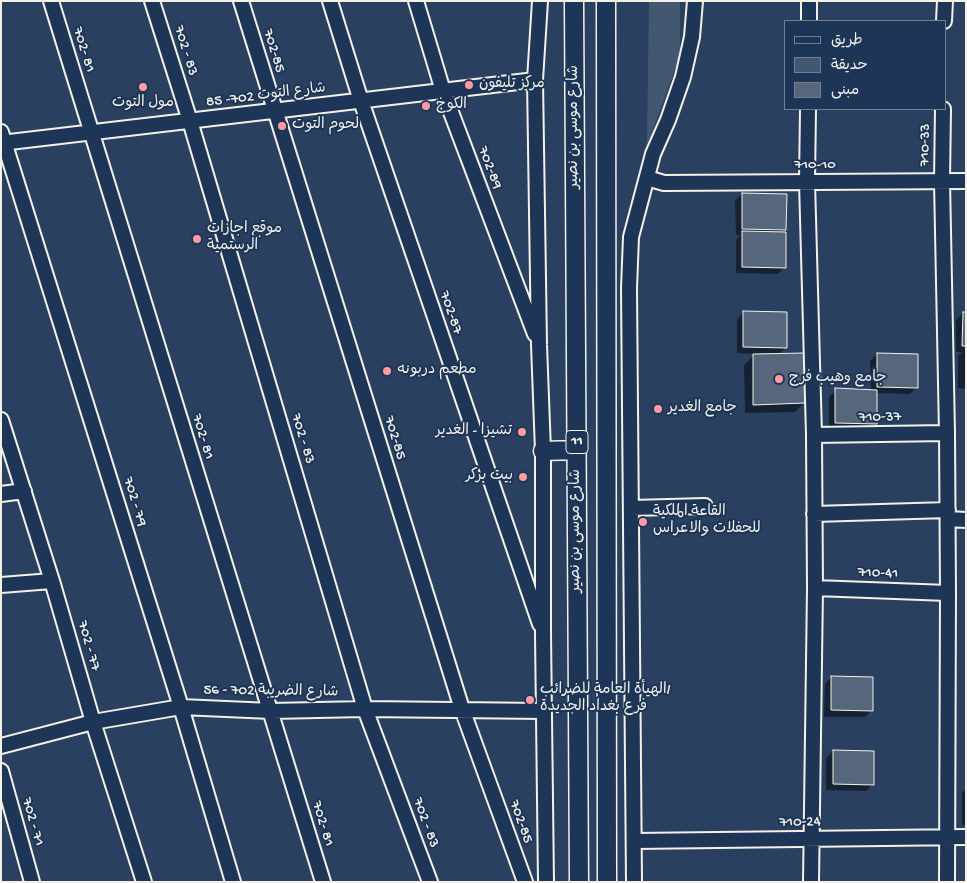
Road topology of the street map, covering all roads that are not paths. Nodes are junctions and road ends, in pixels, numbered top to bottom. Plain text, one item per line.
1 (51, 1) edge
2 (152, 1) edge
3 (241, 1) edge
4 (330, 1) edge
5 (416, 1) edge
6 (540, 1) edge
7 (574, 1) edge
8 (606, 1) edge
9 (695, 1) edge
10 (809, 1) edge
11 (945, 1) edge
12 (809, 20) edge
13 (944, 20) edge
14 (535, 80) junction
15 (442, 92) junction
16 (361, 101) junction
17 (808, 110) edge
18 (943, 110) edge
19 (275, 111) junction
20 (190, 121) junction
21 (91, 133) junction
22 (2, 140) edge
23 (647, 178) junction
24 (942, 181) junction
25 (966, 181) edge
26 (807, 182) junction
27 (539, 344) junction
28 (1, 420) edge
29 (947, 434) junction
30 (814, 435) junction
31 (577, 450) junction
32 (544, 451) junction
33 (24, 490) junction
34 (1, 494) edge
35 (705, 506) dead end
36 (632, 508) junction
37 (814, 514) junction
38 (948, 515) junction
39 (966, 520) edge
40 (52, 581) junction
41 (1, 585) edge
42 (814, 588) junction
43 (948, 593) junction
44 (543, 634) junction
45 (181, 707) junction
46 (365, 709) junction
47 (462, 709) junction
48 (271, 711) junction
49 (544, 711) junction
50 (93, 722) junction
51 (1, 746) edge
52 (1, 771) edge
53 (948, 837) junction
54 (966, 837) edge
55 (811, 839) junction
56 (634, 841) junction
57 (32, 882) edge
58 (144, 882) edge
59 (233, 882) edge
60 (323, 882) edge
61 (430, 882) edge
62 (524, 882) edge
63 (546, 882) edge
64 (578, 882) edge
65 (608, 882) edge
66 (634, 882) edge
67 (811, 882) edge
68 (947, 882) edge

1 - 21 street, 702- 81
2 - 20 street, 702 - 83
3 - 19 street, 702-85
4 - 16 street, 702-87
5 - 15 street, 702-89
6 - 14 street
7 - 31 main road, شارع موسى بن نصير / 11
8 - 65 main road, شارع موسى بن نصير / 11
9 - 23 street
10 - 12 street
11 - 13 street
14 - 15 street, شارع التوت 702- 85
14 - 27 street
15 - 16 street, شارع التوت 702- 85
15 - 27 street, 702-89
16 - 19 street, شارع التوت 702- 85
16 - 44 street, 702-87
17 - 26 street
18 - 24 street, 710-33
19 - 20 street, شارع التوت 702- 85
19 - 47 street, 702-85
20 - 21 street, شارع التوت 702- 85
20 - 46 street, 702 - 83
21 - 22 street, شارع التوت 702- 85
21 - 48 street, 702- 81
22 - 45 street, 702 - 79
23 - 26 street, 710-10
23 - 36 street
24 - 25 street, 710-10
24 - 26 street, 710-10
24 - 29 street
26 - 30 street
27 - 32 street
28 - 33 street, 702 - 77
29 - 30 street, 710-37
29 - 38 street
30 - 37 street
31 - 32 main road
31 - 64 main road, شارع موسى بن نصير / 11
32 - 44 street
33 - 34 street
33 - 40 street, 702 - 77
35 - 36 street
36 - 56 street
37 - 38 street
37 - 42 street
38 - 39 street
38 - 43 street
40 - 41 street
40 - 50 street, 702 - 77
42 - 43 street, 710-41
42 - 55 street
43 - 53 street
44 - 49 street
45 - 48 street, شارع الضريبة 702 - 56
45 - 50 street, شارع الضريبة 702 - 56
45 - 59 street, 702 - 79
46 - 47 street, شارع الضريبة 702 - 56
46 - 48 street, شارع الضريبة 702 - 56
46 - 61 street, 702 - 83
47 - 49 street, شارع الضريبة 702 - 56
47 - 62 street, 702-85
48 - 60 street, 702- 81
49 - 63 street
50 - 51 street, شارع الضريبة 702 - 56
50 - 58 street, 702 - 77
52 - 57 street, 702 - 71
53 - 54 street, 710-24
53 - 55 street, 710-24
53 - 68 street
55 - 56 street, 710-24
55 - 67 street
56 - 66 street

